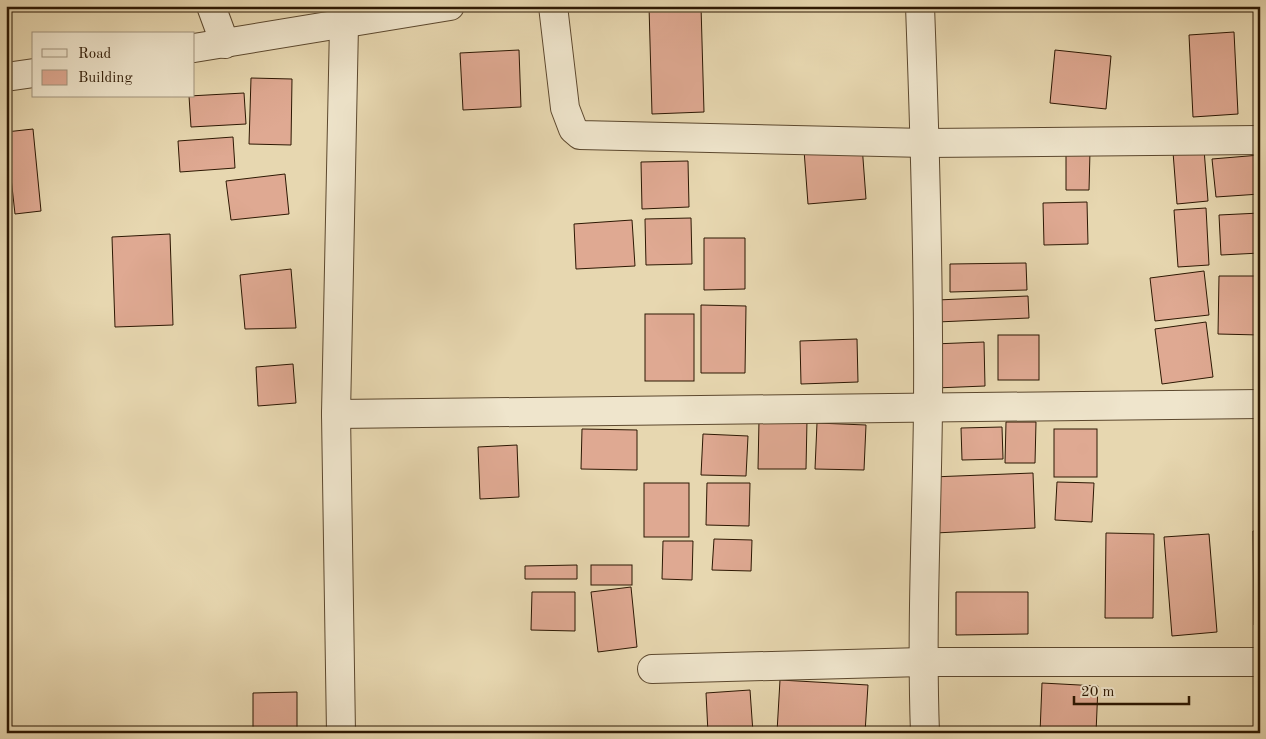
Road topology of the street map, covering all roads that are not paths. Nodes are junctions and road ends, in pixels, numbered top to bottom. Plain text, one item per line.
1 (211, 6) edge
2 (450, 6) edge
3 (554, 6) edge
4 (920, 6) edge
5 (344, 25) junction
6 (224, 44) junction
7 (195, 48) edge
8 (32, 73) edge
9 (6, 77) edge
10 (1260, 140) edge
11 (925, 143) junction
12 (1260, 404) edge
13 (928, 407) junction
14 (336, 414) junction
15 (923, 662) junction
16 (1260, 662) edge
17 (652, 669) dead end
18 (341, 733) edge
19 (925, 733) edge

1 - 6 street
2 - 5 street
3 - 11 street
4 - 11 street
5 - 6 street
5 - 14 street
6 - 7 street
8 - 9 street
10 - 11 street
11 - 13 street
12 - 13 street
13 - 14 street
13 - 15 street
14 - 18 street
15 - 16 street
15 - 17 street
15 - 19 street

